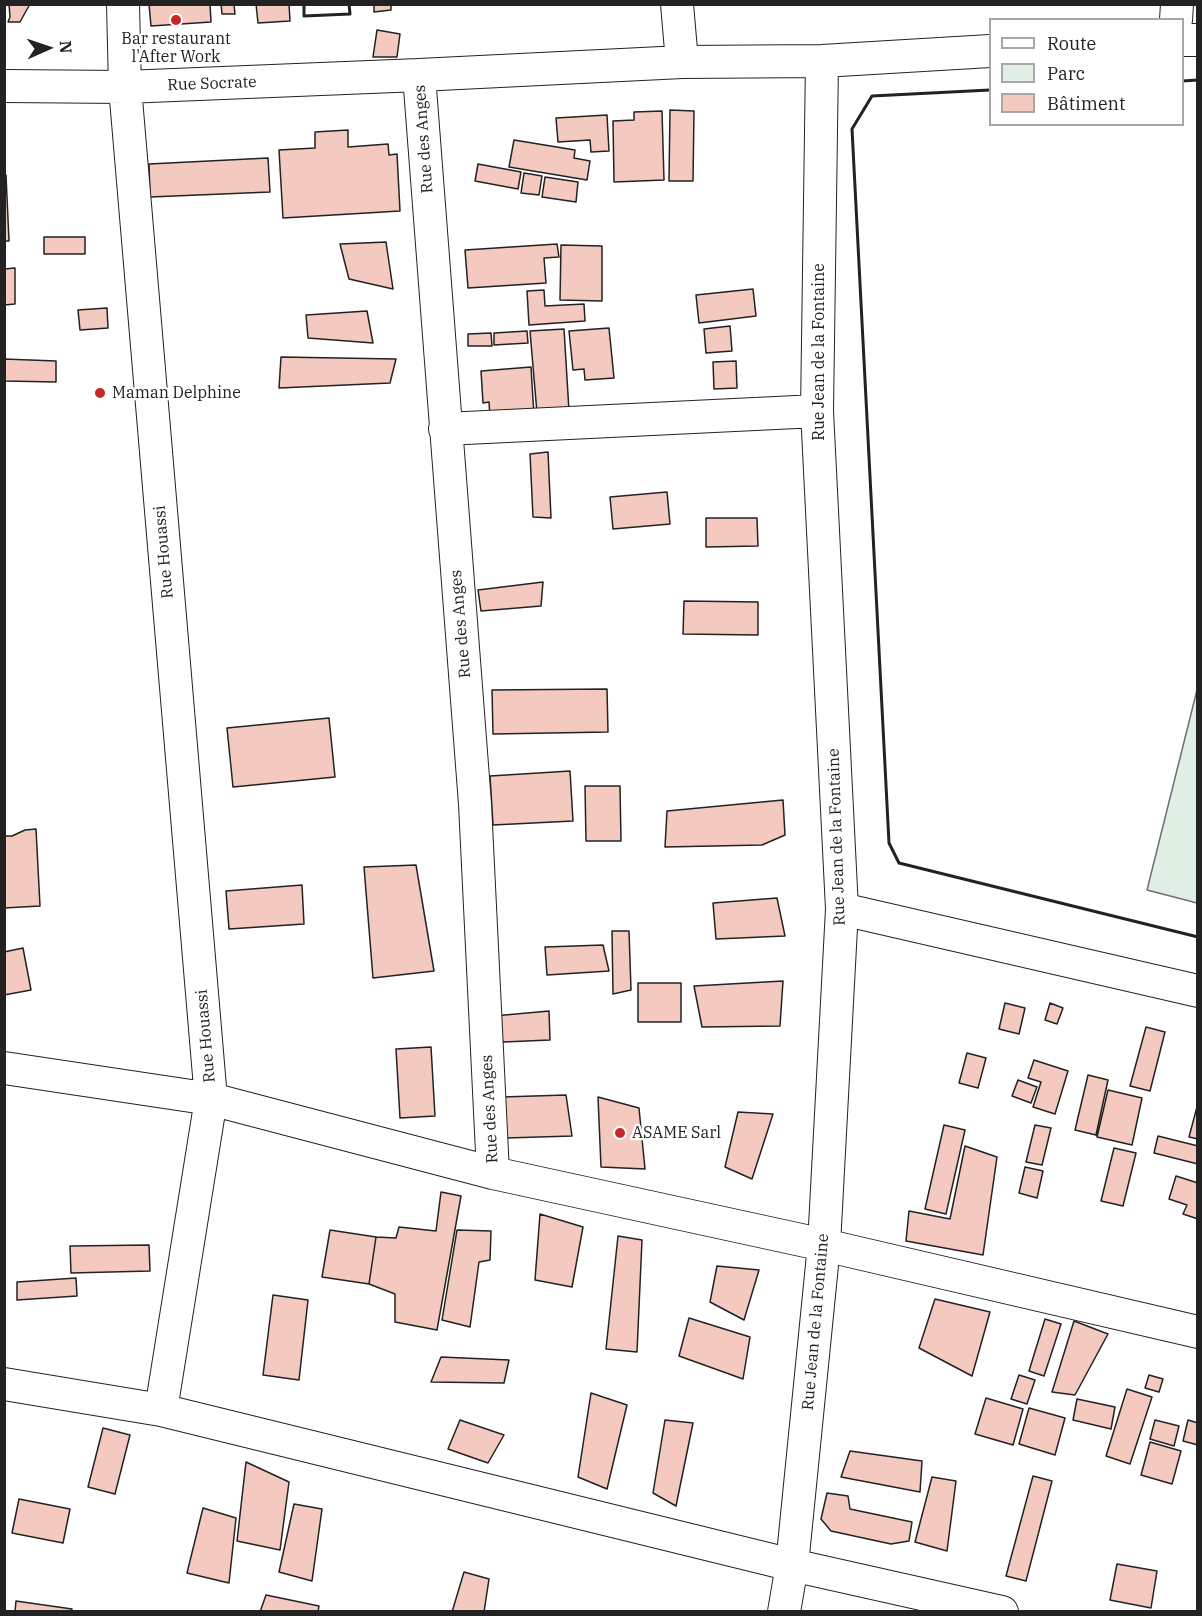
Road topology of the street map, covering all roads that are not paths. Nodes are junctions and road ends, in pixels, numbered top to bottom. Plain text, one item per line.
1 (123, 4) edge
2 (677, 4) edge
3 (989, 51) edge
4 (822, 61) junction
5 (682, 62) junction
6 (419, 75) junction
7 (4, 86) edge
8 (125, 87) junction
9 (817, 411) junction
10 (445, 429) junction
11 (842, 909) junction
12 (1197, 991) edge
13 (4, 1068) edge
14 (211, 1099) junction
15 (493, 1173) junction
16 (824, 1245) junction
17 (1197, 1332) edge
18 (4, 1384) edge
19 (161, 1410) junction
20 (792, 1565) junction
21 (784, 1611) edge
22 (1002, 1611) edge

1 - 8 street, Rue Houassi
2 - 5 street
3 - 4 street, Rue Socrate
4 - 5 street, Rue Socrate
4 - 9 street, Rue Jean de la Fontaine
5 - 6 street, Rue Socrate
6 - 8 street, Rue Socrate
6 - 10 street, Rue des Anges
7 - 8 street, Rue Socrate
8 - 14 street, Rue Houassi
9 - 10 street
9 - 11 street, Rue Jean de la Fontaine
10 - 15 street, Rue des Anges
11 - 12 street
11 - 16 street, Rue Jean de la Fontaine
13 - 14 street
14 - 15 street
14 - 19 street, Rue Houassi
15 - 16 street
16 - 17 street
16 - 20 street, Rue Jean de la Fontaine
18 - 19 street
19 - 20 street
20 - 21 street, Rue Jean de la Fontaine
20 - 22 street

